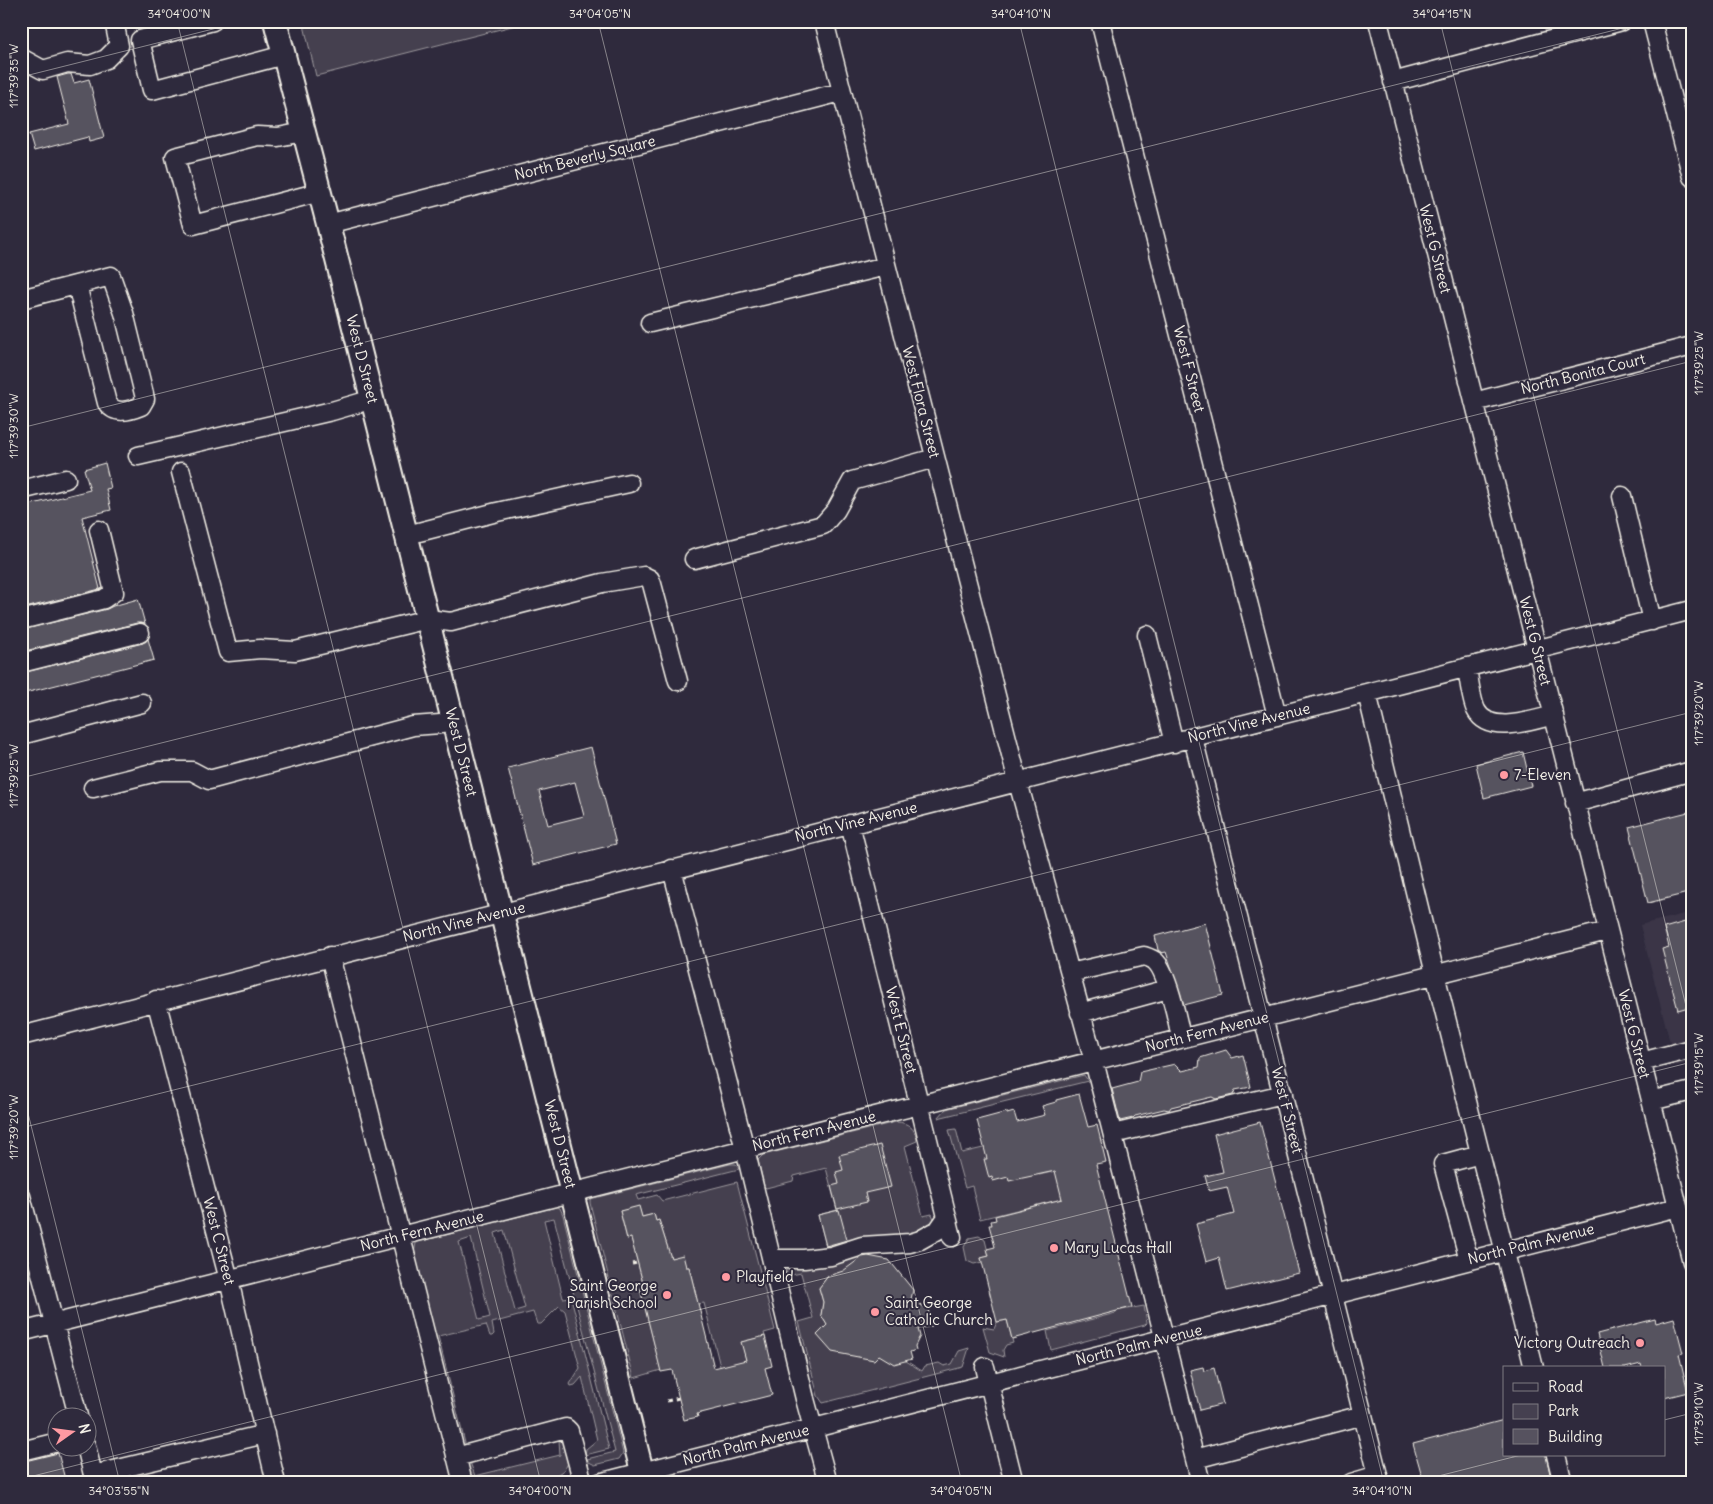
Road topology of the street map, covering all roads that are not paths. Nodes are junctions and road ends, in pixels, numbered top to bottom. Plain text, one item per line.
1 (114, 21) edge
2 (214, 21) edge
3 (275, 21) edge
4 (824, 21) edge
5 (1100, 21) edge
6 (1378, 21) edge
7 (1622, 21) edge
8 (1652, 21) edge
9 (284, 55) junction
10 (21, 58) edge
11 (1393, 82) junction
12 (841, 92) junction
13 (304, 132) junction
14 (1692, 177) edge
15 (320, 192) junction
16 (328, 224) junction
17 (886, 266) junction
18 (77, 285) junction
19 (21, 299) edge
20 (650, 323) dead end
21 (1692, 346) edge
22 (373, 399) junction
23 (1474, 402) junction
24 (138, 456) dead end
25 (935, 458) junction
26 (181, 472) dead end
27 (66, 479) dead end
28 (629, 482) dead end
29 (21, 490) edge
30 (1622, 496) dead end
31 (99, 530) dead end
32 (407, 535) junction
33 (694, 559) dead end
34 (1692, 610) edge
35 (428, 619) junction
36 (21, 620) edge
37 (1652, 620) junction
38 (140, 633) dead end
39 (1147, 635) dead end
40 (1538, 649) junction
41 (21, 663) edge
42 (1467, 668) junction
43 (678, 681) dead end
44 (1367, 693) junction
45 (142, 703) dead end
46 (1554, 715) junction
47 (1277, 716) junction
48 (454, 723) junction
49 (21, 735) edge
50 (1193, 738) junction
51 (1174, 743) junction
52 (1692, 771) edge
53 (1018, 782) junction
54 (93, 788) dead end
55 (1575, 803) junction
56 (850, 824) junction
57 (672, 869) junction
58 (502, 912) junction
59 (1607, 931) junction
60 (330, 956) junction
61 (1070, 973) junction
62 (1434, 974) junction
63 (1168, 989) junction
64 (156, 1000) junction
65 (1080, 1012) junction
66 (1264, 1017) junction
67 (21, 1036) edge
68 (1181, 1038) junction
69 (1692, 1049) edge
70 (1094, 1061) junction
71 (1641, 1062) junction
72 (1692, 1091) edge
73 (1283, 1094) junction
74 (1651, 1101) junction
75 (920, 1105) junction
76 (1112, 1134) junction
77 (745, 1149) junction
78 (1480, 1154) junction
79 (572, 1193) junction
80 (21, 1196) edge
81 (1678, 1207) junction
82 (947, 1217) junction
83 (1688, 1234) edge
84 (400, 1236) junction
85 (952, 1237) dead end
86 (1505, 1251) junction
87 (772, 1259) junction
88 (1691, 1259) edge
89 (1469, 1260) junction
90 (229, 1280) junction
91 (1332, 1295) junction
92 (55, 1324) junction
93 (21, 1332) edge
94 (1165, 1338) junction
95 (1534, 1366) edge
96 (987, 1375) junction
97 (76, 1406) edge
98 (1363, 1415) junction
99 (813, 1428) junction
100 (265, 1434) junction
101 (48, 1444) edge
102 (21, 1451) edge
103 (88, 1456) edge
104 (1556, 1456) edge
105 (456, 1458) junction
106 (1195, 1458) junction
107 (644, 1477) edge
108 (94, 1479) edge
109 (1379, 1479) edge
110 (276, 1483) edge
111 (463, 1483) edge
112 (583, 1483) edge
113 (599, 1483) edge
114 (828, 1483) edge
115 (1014, 1483) edge
116 (1201, 1483) edge
117 (1351, 1483) edge
118 (1563, 1483) edge

1 - 10 street
2 - 9 street
3 - 9 main road, West D Street
4 - 12 street, West Flora Street
5 - 47 street, West F Street
6 - 11 street, West G Street
7 - 11 street
8 - 14 street
9 - 13 main road, West D Street
11 - 23 street, West G Street
12 - 16 street, North Beverly Square
12 - 17 street, West Flora Street
13 - 15 main road, West D Street
13 - 15 street
15 - 16 main road, West D Street
16 - 22 main road, West D Street
17 - 20 street
17 - 25 street, West Flora Street
18 - 18 street
18 - 19 street
21 - 23 street, North Bonita Court
22 - 24 street
22 - 32 main road, West D Street
23 - 40 street, West G Street
25 - 33 street
25 - 53 street, West Flora Street
26 - 35 street
27 - 29 street
28 - 32 street
30 - 37 street
31 - 36 street
32 - 35 main road, West D Street
34 - 37 street, North Vine Avenue
35 - 43 street
35 - 48 main road, West D Street
37 - 40 street, North Vine Avenue
38 - 41 street
39 - 51 street
40 - 42 street, North Vine Avenue
40 - 46 street, West G Street
42 - 44 street, North Vine Avenue
42 - 46 street
44 - 47 street, North Vine Avenue
44 - 62 street
45 - 49 street
46 - 55 street, West G Street
47 - 50 street, North Vine Avenue
48 - 54 street
48 - 58 main road, West D Street
50 - 51 street, North Vine Avenue
50 - 66 street, West F Street
51 - 53 street, North Vine Avenue
52 - 55 street
53 - 56 street, North Vine Avenue
53 - 61 street, West Flora Street
55 - 59 street, West G Street
56 - 57 street, North Vine Avenue
56 - 75 street, West E Street
57 - 58 street, North Vine Avenue
57 - 77 street
58 - 60 street, North Vine Avenue
58 - 79 main road, West D Street
59 - 62 street, North Fern Avenue
59 - 71 street, West G Street
60 - 64 street, North Vine Avenue
60 - 84 street
61 - 63 street
61 - 65 street, West Flora Street
62 - 66 street, North Fern Avenue
62 - 78 street
63 - 65 street
63 - 68 street
64 - 67 street, North Vine Avenue
64 - 90 street, West C Street
65 - 70 street, West Flora Street
66 - 68 street, North Fern Avenue
66 - 73 street, West F Street
68 - 70 street, North Fern Avenue
69 - 71 street
70 - 75 street, North Fern Avenue
70 - 76 street, West Flora Street
71 - 74 street, West G Street
72 - 74 street
73 - 76 street
73 - 91 street, West F Street
74 - 81 street, West G Street
75 - 77 street, North Fern Avenue
75 - 82 street, West E Street
76 - 94 street, West Flora Street
77 - 79 street, North Fern Avenue
77 - 87 street
78 - 86 street
78 - 89 street
79 - 84 street, North Fern Avenue
79 - 107 main road, West D Street
80 - 92 street
81 - 83 street, West G Street
81 - 86 street, North Palm Avenue
82 - 85 street, West E Street
82 - 87 street
83 - 88 street, West G Street
84 - 90 street, North Fern Avenue
84 - 105 street
86 - 89 street, North Palm Avenue
86 - 95 street
87 - 99 street
89 - 91 street, North Palm Avenue
90 - 92 street, North Fern Avenue
90 - 100 street, West C Street
91 - 94 street, North Palm Avenue
91 - 98 street, West F Street
92 - 93 street, North Fern Avenue
92 - 97 street
94 - 96 street, North Palm Avenue
94 - 106 street, West Flora Street
96 - 99 street, North Palm Avenue
96 - 115 street
98 - 106 street
98 - 109 street, West F Street
99 - 107 street, North Palm Avenue
99 - 114 street
100 - 108 street
100 - 110 street, West C Street
101 - 102 street
103 - 108 street
104 - 118 street
105 - 111 street
105 - 112 street
106 - 116 street, West Flora Street
107 - 113 street, North Palm Avenue
109 - 117 street

